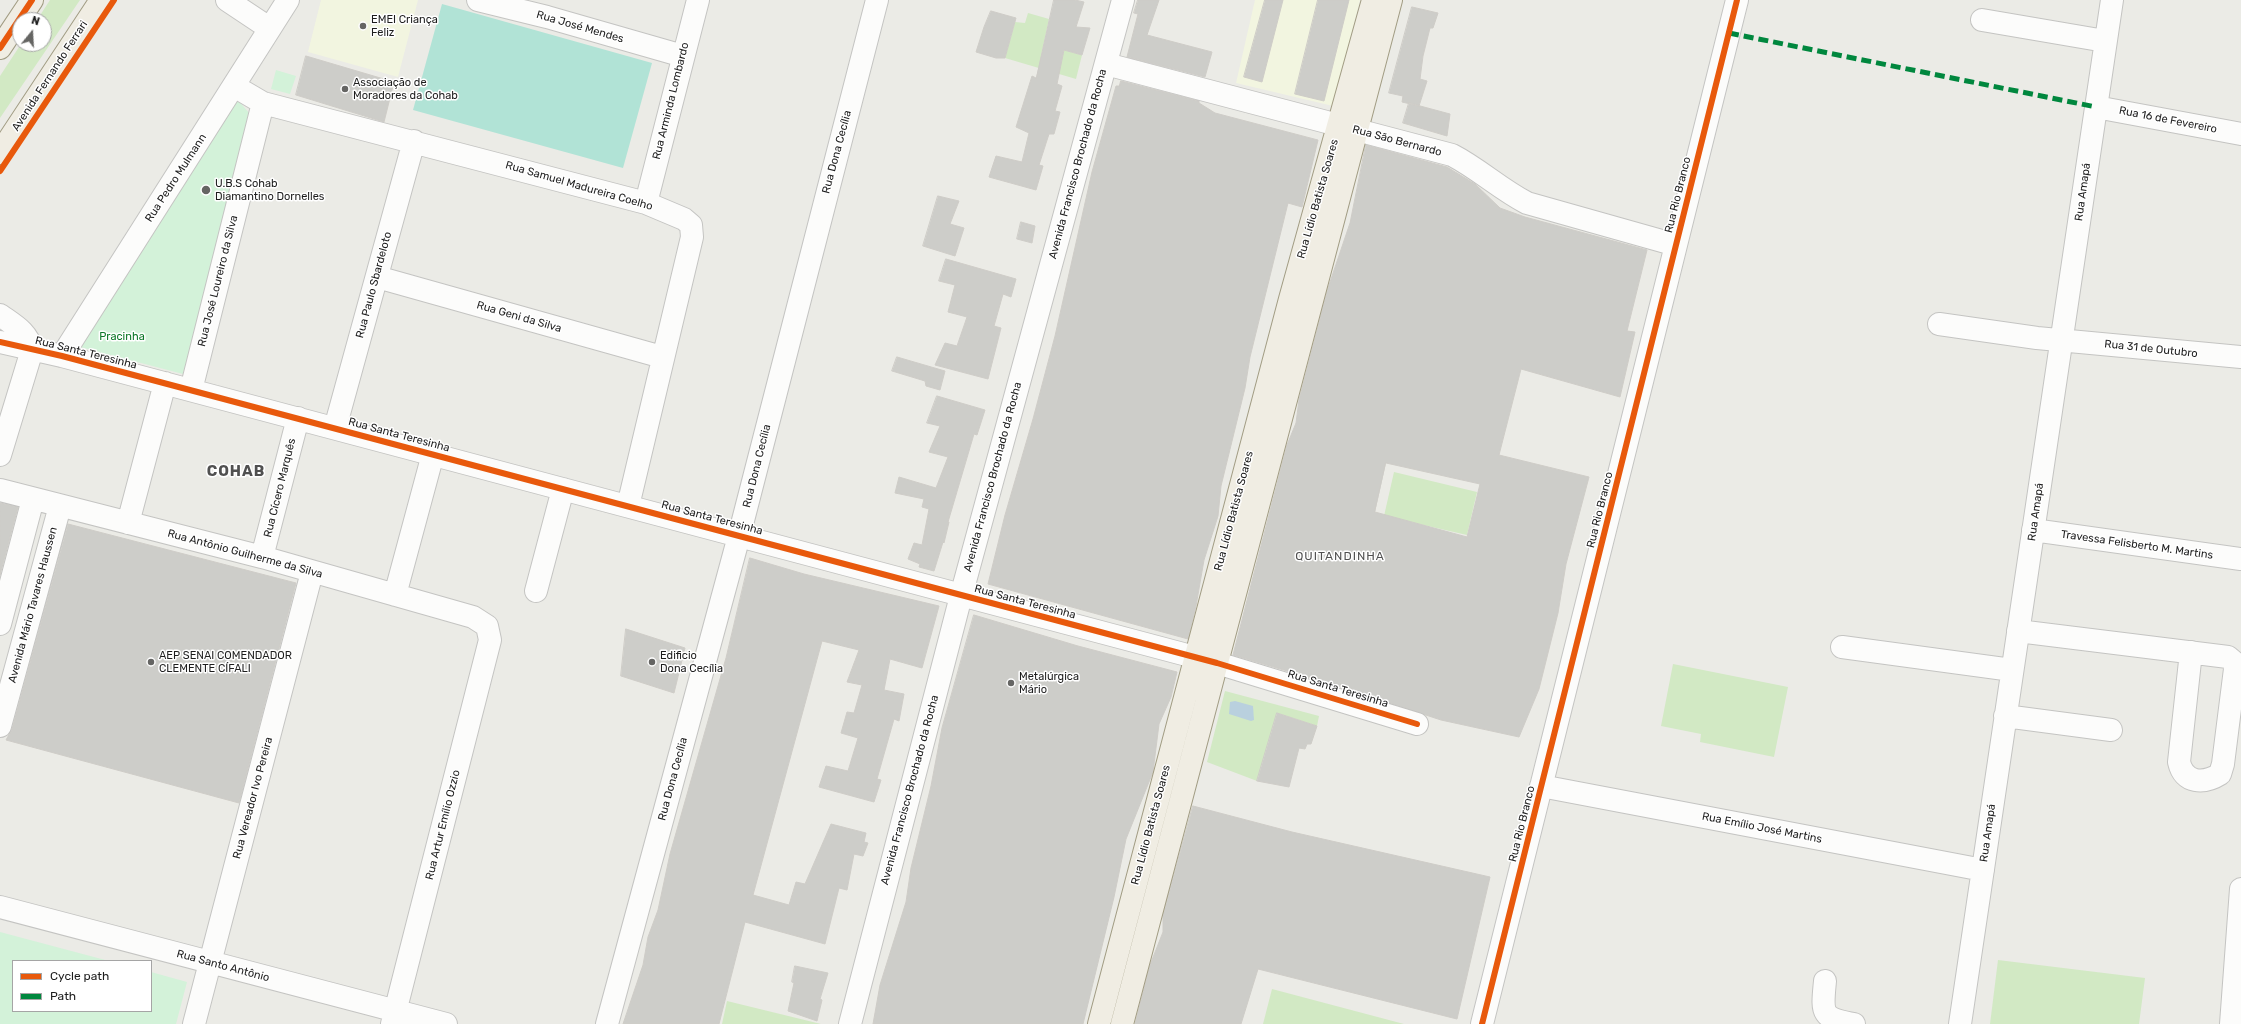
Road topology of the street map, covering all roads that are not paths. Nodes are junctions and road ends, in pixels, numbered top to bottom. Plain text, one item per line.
1 (32, 0) edge
2 (101, 0) edge
3 (227, 0) edge
4 (288, 0) edge
5 (478, 0) edge
6 (698, 0) edge
7 (877, 0) edge
8 (1123, 0) edge
9 (1373, 0) edge
10 (1391, 0) edge
11 (1737, 0) edge
12 (2112, 0) edge
13 (550, 9) edge
14 (1982, 20) dead end
15 (269, 28) junction
16 (2105, 42) junction
17 (0, 48) edge
18 (683, 56) junction
19 (1106, 64) junction
20 (234, 86) junction
21 (263, 103) junction
22 (2096, 106) junction
23 (1348, 128) junction
24 (2241, 134) edge
25 (414, 141) junction
26 (0, 153) edge
27 (646, 203) junction
28 (1320, 232) junction
29 (1676, 245) junction
30 (377, 277) junction
31 (0, 315) edge
32 (1939, 324) dead end
33 (2061, 340) junction
34 (0, 342) edge
35 (32, 350) junction
36 (62, 356) junction
37 (662, 357) junction
38 (2241, 357) edge
39 (166, 383) junction
40 (191, 390) junction
41 (298, 418) junction
42 (335, 428) junction
43 (433, 454) junction
44 (0, 455) edge
45 (1248, 456) junction
46 (1270, 461) junction
47 (563, 489) junction
48 (0, 490) edge
49 (33, 499) junction
50 (60, 506) junction
51 (628, 506) junction
52 (128, 523) junction
53 (2033, 530) junction
54 (739, 536) junction
55 (262, 557) junction
56 (2241, 560) edge
57 (312, 572) junction
58 (536, 591) dead end
59 (395, 595) junction
60 (961, 596) junction
61 (0, 624) edge
62 (487, 626) joint
63 (2018, 631) junction
64 (1842, 647) dead end
65 (2191, 652) junction
66 (1195, 657) junction
67 (1217, 663) junction
68 (2012, 670) junction
69 (2005, 716) junction
70 (1417, 724) dead end
71 (0, 726) edge
72 (2111, 730) dead end
73 (1541, 786) junction
74 (1145, 849) junction
75 (1166, 856) junction
76 (1983, 870) junction
77 (2241, 889) edge
78 (0, 907) edge
79 (1126, 920) junction
80 (1147, 926) junction
81 (210, 962) junction
82 (1825, 981) dead end
83 (394, 1017) edge
84 (194, 1024) edge
85 (446, 1024) edge
86 (607, 1024) edge
87 (850, 1024) edge
88 (1099, 1024) edge
89 (1122, 1024) edge
90 (1482, 1024) edge
91 (1854, 1024) edge
92 (1960, 1024) edge
93 (2231, 1024) edge

1 - 17 main road
2 - 26 main road, Avenida Fernando Ferrari
3 - 15 street
4 - 15 street, Rua Pedro Mulmann
5 - 13 street, Rua José Mendes
6 - 18 street, Rua Arminda Lombardo
7 - 54 street, Rua Dona Cecília
8 - 19 street, Avenida Francisco Brochado da Rocha
9 - 23 main road, Rua Lídio Batista Soares
10 - 23 main road, Rua Lídio Batista Soares
11 - 29 street, Rua Rio Branco
12 - 16 street, Rua Amapá
13 - 18 street, Rua José Mendes
14 - 16 street
15 - 20 street, Rua Pedro Mulmann
16 - 22 street, Rua Amapá
18 - 27 street, Rua Arminda Lombardo
19 - 23 street, Rua São Bernardo
19 - 60 street, Avenida Francisco Brochado da Rocha
20 - 21 street, Rua Samuel Madureira Coelho
20 - 36 street, Rua Pedro Mulmann
21 - 25 street, Rua Samuel Madureira Coelho
21 - 40 street, Rua José Loureiro da Silva
22 - 24 street, Rua 16 de Fevereiro
22 - 33 street, Rua Amapá
23 - 28 main road, Rua Lídio Batista Soares
23 - 29 street, Rua São Bernardo
25 - 27 street, Rua Samuel Madureira Coelho
25 - 30 street, Rua Paulo Sbardeloto
27 - 37 street, Rua Samuel Madureira Coelho
28 - 45 main road, Rua Lídio Batista Soares
28 - 46 main road, Rua Lídio Batista Soares
29 - 73 street, Rua Rio Branco
30 - 37 street, Rua Geni da Silva
30 - 42 street, Rua Paulo Sbardeloto
31 - 35 street, Rua Santa Teresinha
32 - 33 street, Rua 31 de Outubro
33 - 38 street, Rua 31 de Outubro
33 - 53 street, Rua Amapá
34 - 35 street, Rua Santa Teresinha
35 - 36 street, Rua Santa Teresinha
35 - 44 street
36 - 39 street, Rua Santa Teresinha
37 - 51 street, Rua Samuel Madureira Coelho
39 - 40 street, Rua Santa Teresinha
39 - 52 street
40 - 41 street, Rua Santa Teresinha
41 - 42 street, Rua Santa Teresinha
41 - 55 street, Rua Cícero Marquês
42 - 43 street, Rua Santa Teresinha
43 - 47 street, Rua Santa Teresinha
43 - 59 street
45 - 46 main road
45 - 66 main road, Rua Lídio Batista Soares
46 - 67 main road, Rua Lídio Batista Soares
47 - 51 street, Rua Santa Teresinha
47 - 58 street
48 - 49 street, Rua Antônio Guilherme da Silva
49 - 50 street, Rua Antônio Guilherme da Silva
49 - 61 street
50 - 52 street, Rua Antônio Guilherme da Silva
50 - 71 street, Avenida Mário Tavares Haussen
51 - 54 street, Rua Santa Teresinha
52 - 55 street, Rua Antônio Guilherme da Silva
53 - 56 street, Travessa Felisberto M. Martins
53 - 63 street, Rua Amapá
54 - 60 street, Rua Santa Teresinha
54 - 86 street, Rua Dona Cecília
55 - 57 street, Rua Antônio Guilherme da Silva
57 - 59 street, Rua Antônio Guilherme da Silva
57 - 81 street, Rua Vereador Ivo Pereira
59 - 62 street, Rua Antônio Guilherme da Silva
60 - 66 street, Rua Santa Teresinha
60 - 87 street, Avenida Francisco Brochado da Rocha
62 - 83 street, Rua Artur Emílio Ozzio
63 - 65 street
63 - 68 street, Rua Amapá
64 - 68 street
65 - 65 street
66 - 67 street, Rua Santa Teresinha
66 - 74 main road, Rua Lídio Batista Soares
67 - 70 street, Rua Santa Teresinha
67 - 75 main road, Rua Lídio Batista Soares
68 - 69 street, Rua Amapá
69 - 72 street
69 - 76 street, Rua Amapá
73 - 76 street, Rua Emílio José Martins
73 - 90 street, Rua Rio Branco
74 - 75 main road
74 - 79 main road, Rua Lídio Batista Soares
75 - 80 main road, Rua Lídio Batista Soares
76 - 92 street, Rua Amapá
77 - 93 street
78 - 81 street, Rua Santo Antônio
79 - 80 main road
79 - 88 main road, Rua Lídio Batista Soares
80 - 89 main road, Rua Lídio Batista Soares
81 - 83 street, Rua Santo Antônio
81 - 84 street, Rua Vereador Ivo Pereira
82 - 91 street
83 - 85 street, Rua Santo Antônio

